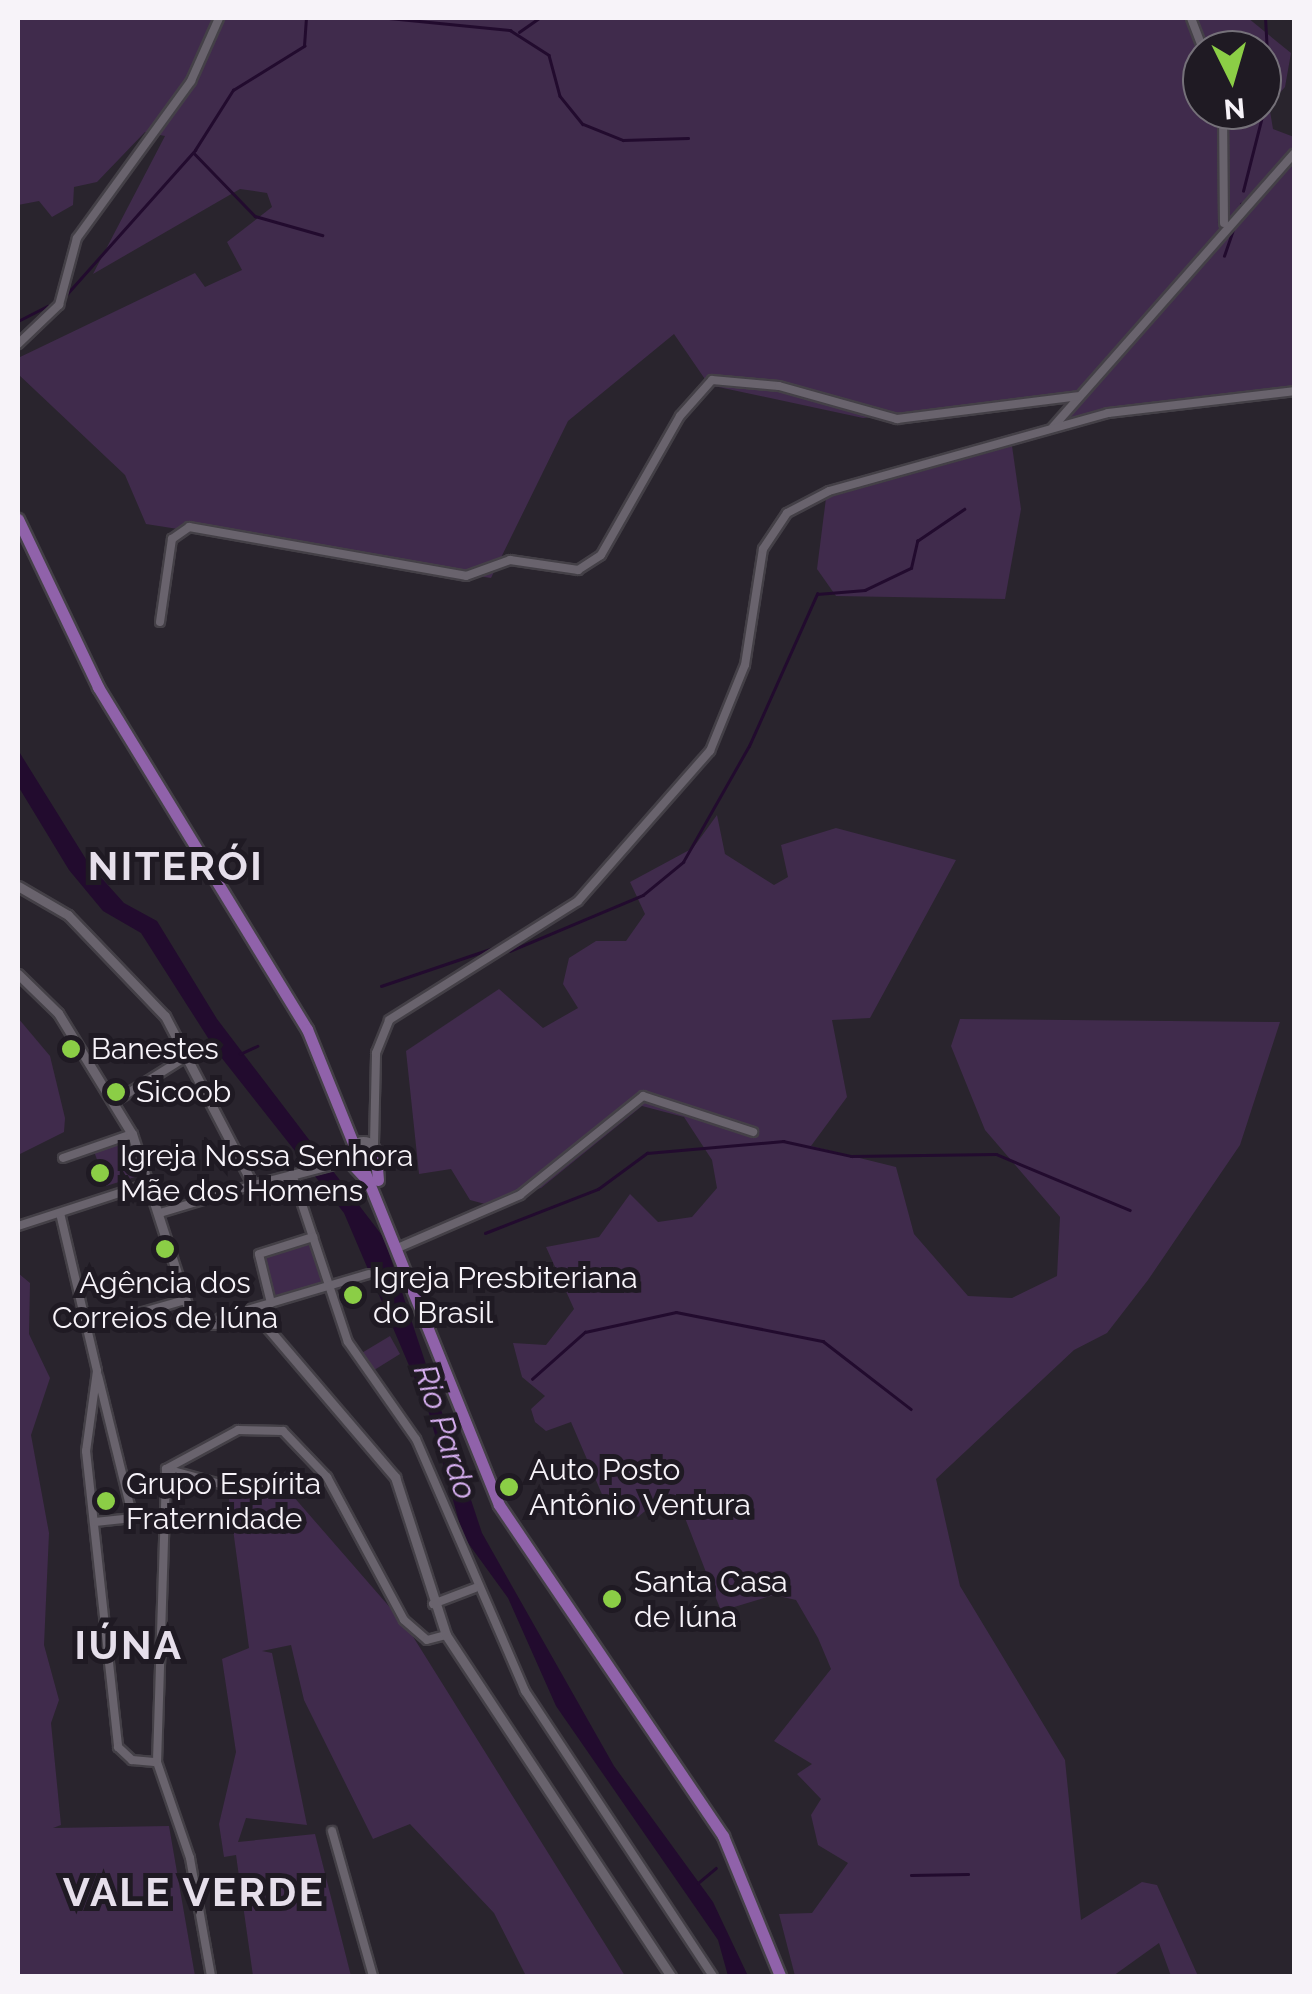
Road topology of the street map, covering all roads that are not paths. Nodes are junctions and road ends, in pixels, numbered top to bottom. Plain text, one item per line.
1 (219, 18) edge
2 (1223, 130) edge
3 (1294, 154) edge
4 (1224, 224) junction
5 (18, 344) edge
6 (1294, 391) edge
7 (1078, 396) junction
8 (1053, 427) junction
9 (18, 518) edge
10 (160, 622) dead end
11 (18, 886) edge
12 (18, 974) edge
13 (192, 1053) junction
14 (114, 1102) junction
15 (753, 1132) dead end
16 (132, 1134) junction
17 (359, 1157) junction
18 (63, 1158) dead end
19 (292, 1174) junction
20 (150, 1183) junction
21 (253, 1185) junction
22 (382, 1204) junction
23 (60, 1213) junction
24 (160, 1213) junction
25 (18, 1226) edge
26 (313, 1236) junction
27 (400, 1247) junction
28 (369, 1274) dead end
29 (330, 1286) junction
30 (185, 1300) junction
31 (271, 1303) junction
32 (220, 1318) junction
33 (88, 1328) junction
34 (97, 1371) junction
35 (166, 1469) junction
36 (269, 1484) dead end
37 (95, 1522) junction
38 (474, 1588) junction
39 (433, 1604) junction
40 (446, 1635) junction
41 (157, 1762) junction
42 (332, 1831) dead end
43 (210, 1976) edge
44 (373, 1976) edge
45 (671, 1976) edge
46 (712, 1976) edge
47 (780, 1976) edge

1 - 5 street
2 - 4 street
3 - 4 street
4 - 7 street
6 - 8 street
7 - 8 street
7 - 10 street
8 - 17 street
9 - 17 main road
11 - 13 street
12 - 14 street
13 - 14 street
13 - 21 street
14 - 16 street
15 - 27 street
16 - 18 street
16 - 20 street
17 - 19 street
17 - 22 main road
17 - 22 main road
19 - 21 street
19 - 26 street
20 - 23 street
20 - 24 street
21 - 24 street
22 - 27 main road
23 - 25 street
23 - 33 street
24 - 30 street
26 - 29 street
26 - 31 street
27 - 47 main road
28 - 29 street
29 - 31 street
29 - 38 street
30 - 32 street
30 - 33 street
31 - 32 street
32 - 39 street
33 - 34 street
34 - 37 street
34 - 37 street
35 - 36 street
35 - 40 street
35 - 41 street
37 - 41 street
38 - 39 street
38 - 46 street
39 - 40 street
40 - 45 street
41 - 43 street
42 - 44 street

